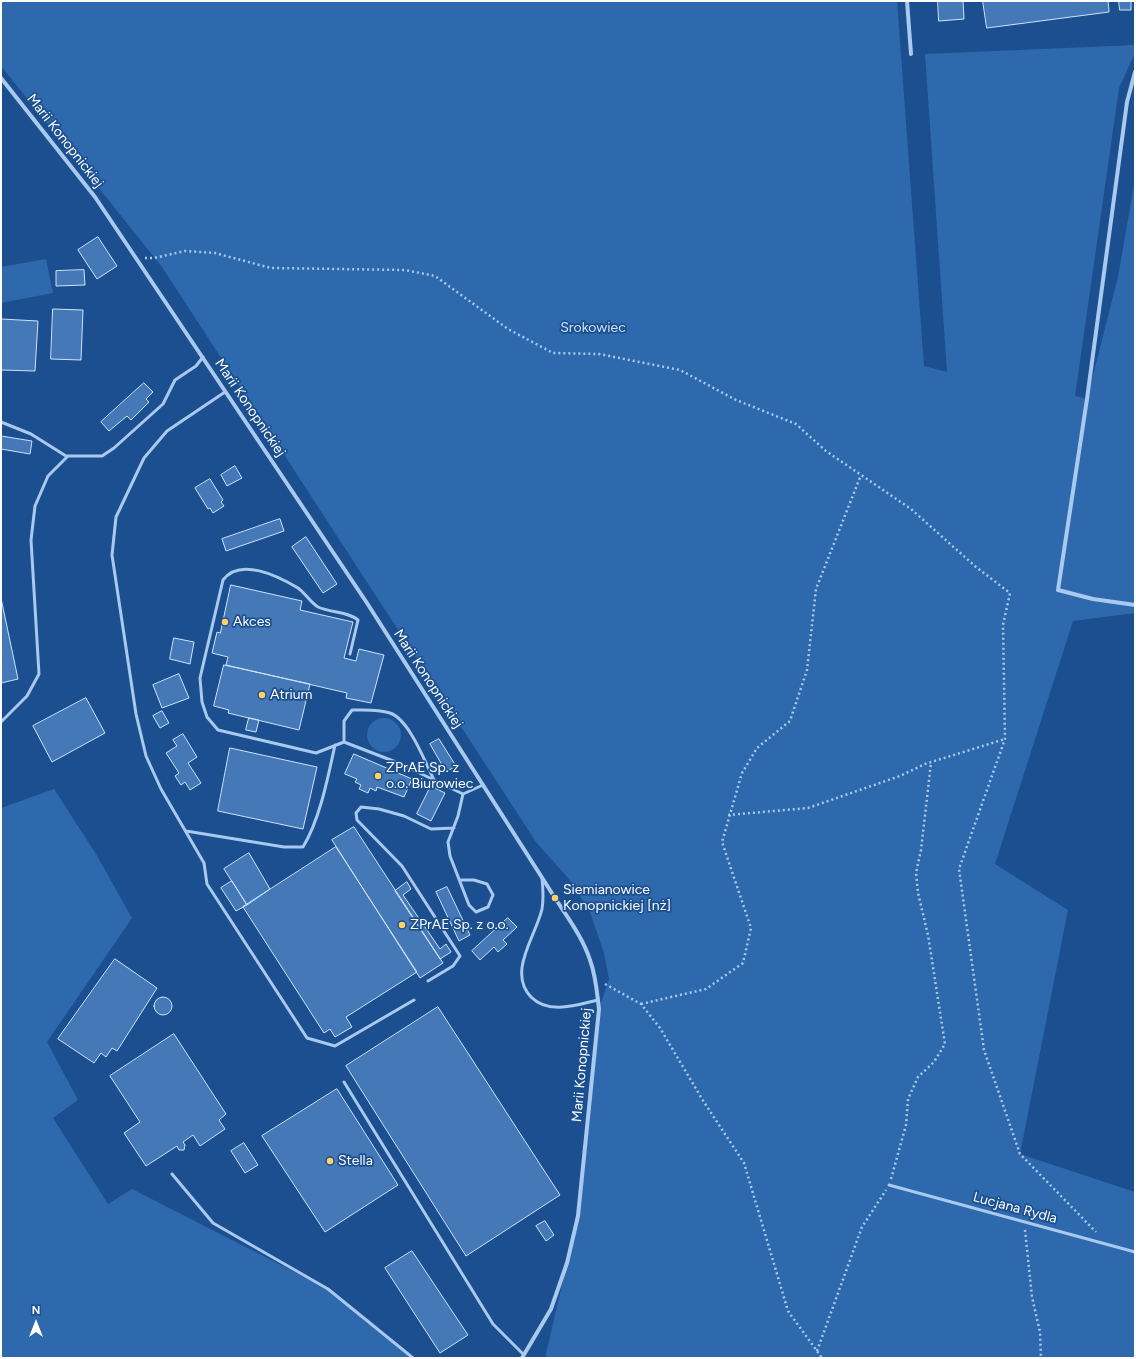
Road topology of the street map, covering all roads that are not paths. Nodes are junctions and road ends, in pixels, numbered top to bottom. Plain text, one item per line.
1 (907, 1) edge
2 (911, 54) dead end
3 (1135, 72) edge
4 (1, 78) edge
5 (203, 357) junction
6 (226, 392) junction
7 (1, 422) edge
8 (68, 456) junction
9 (1135, 605) edge
10 (350, 654) dead end
11 (1, 722) edge
12 (344, 742) junction
13 (335, 745) junction
14 (434, 780) junction
15 (483, 785) junction
16 (463, 794) junction
17 (454, 828) junction
18 (186, 831) junction
19 (541, 876) junction
20 (460, 880) junction
21 (428, 981) dead end
22 (414, 1000) dead end
23 (598, 1000) junction
24 (344, 1082) dead end
25 (172, 1174) dead end
26 (889, 1184) road end
27 (1135, 1252) edge
28 (523, 1357) edge
29 (413, 1358) edge

1 - 2 street
3 - 9 street
4 - 5 street, Marii Konopnickiej
5 - 6 street, Marii Konopnickiej
5 - 8 lane
6 - 15 street, Marii Konopnickiej
6 - 18 lane
7 - 8 lane
8 - 11 lane
10 - 13 lane
12 - 13 lane
12 - 14 lane
12 - 14 lane
13 - 18 lane
14 - 16 lane
15 - 16 lane
15 - 19 street, Marii Konopnickiej
16 - 17 lane
17 - 20 lane
17 - 21 lane
18 - 22 lane
19 - 23 street, Marii Konopnickiej
19 - 23 lane
20 - 20 lane
23 - 28 street, Marii Konopnickiej
24 - 28 lane
25 - 29 lane
26 - 27 lane, Lucjana Rydla

